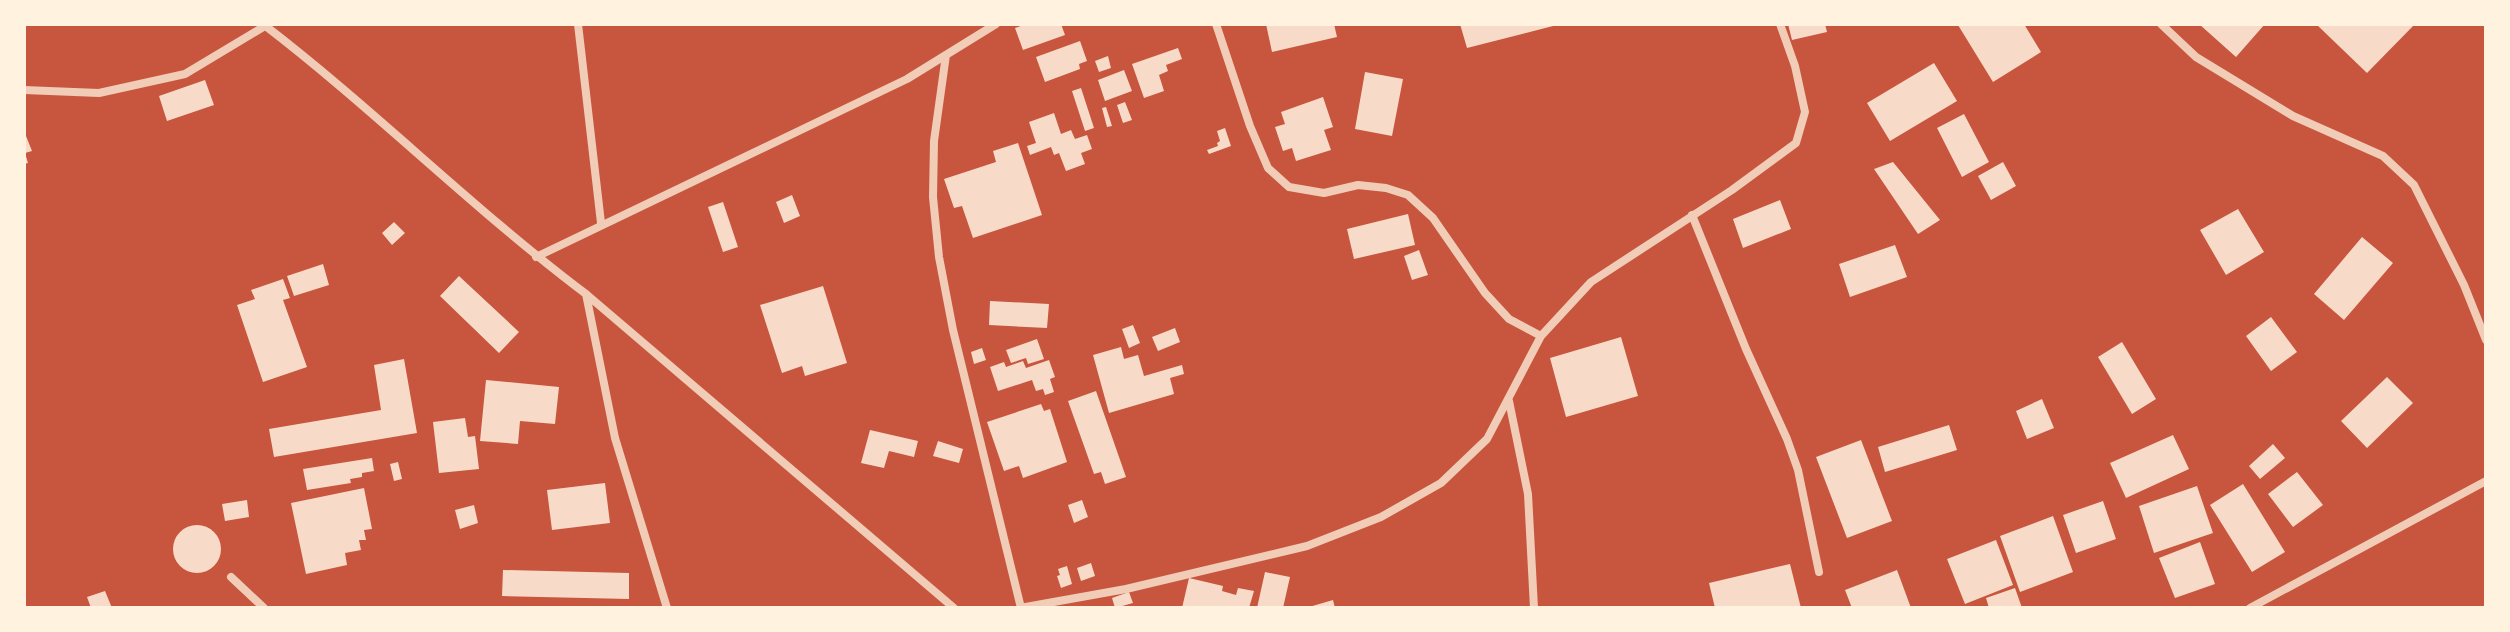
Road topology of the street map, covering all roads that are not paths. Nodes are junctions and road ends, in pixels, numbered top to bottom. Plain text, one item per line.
1 (578, 24) edge
2 (996, 24) edge
3 (1216, 24) edge
4 (1780, 24) edge
5 (2161, 24) edge
6 (264, 25) edge
7 (946, 55) junction
8 (24, 90) edge
9 (1692, 215) junction
10 (601, 223) junction
11 (536, 257) junction
12 (586, 294) junction
13 (1541, 336) junction
14 (2486, 340) edge
15 (1509, 401) junction
16 (2486, 481) edge
17 (1819, 572) dead end
18 (231, 577) dead end
19 (264, 608) edge
20 (667, 608) edge
21 (954, 608) edge
22 (1021, 608) edge
23 (1534, 608) edge
24 (2250, 608) edge

1 - 10 street
2 - 7 street
3 - 13 street
4 - 9 street
5 - 14 street
6 - 8 street
6 - 11 street
7 - 10 street
7 - 22 street
9 - 13 street
9 - 17 street
10 - 11 street
11 - 12 street
12 - 20 street
12 - 21 street
13 - 15 street
15 - 22 street
15 - 23 street
16 - 24 street
18 - 19 street

